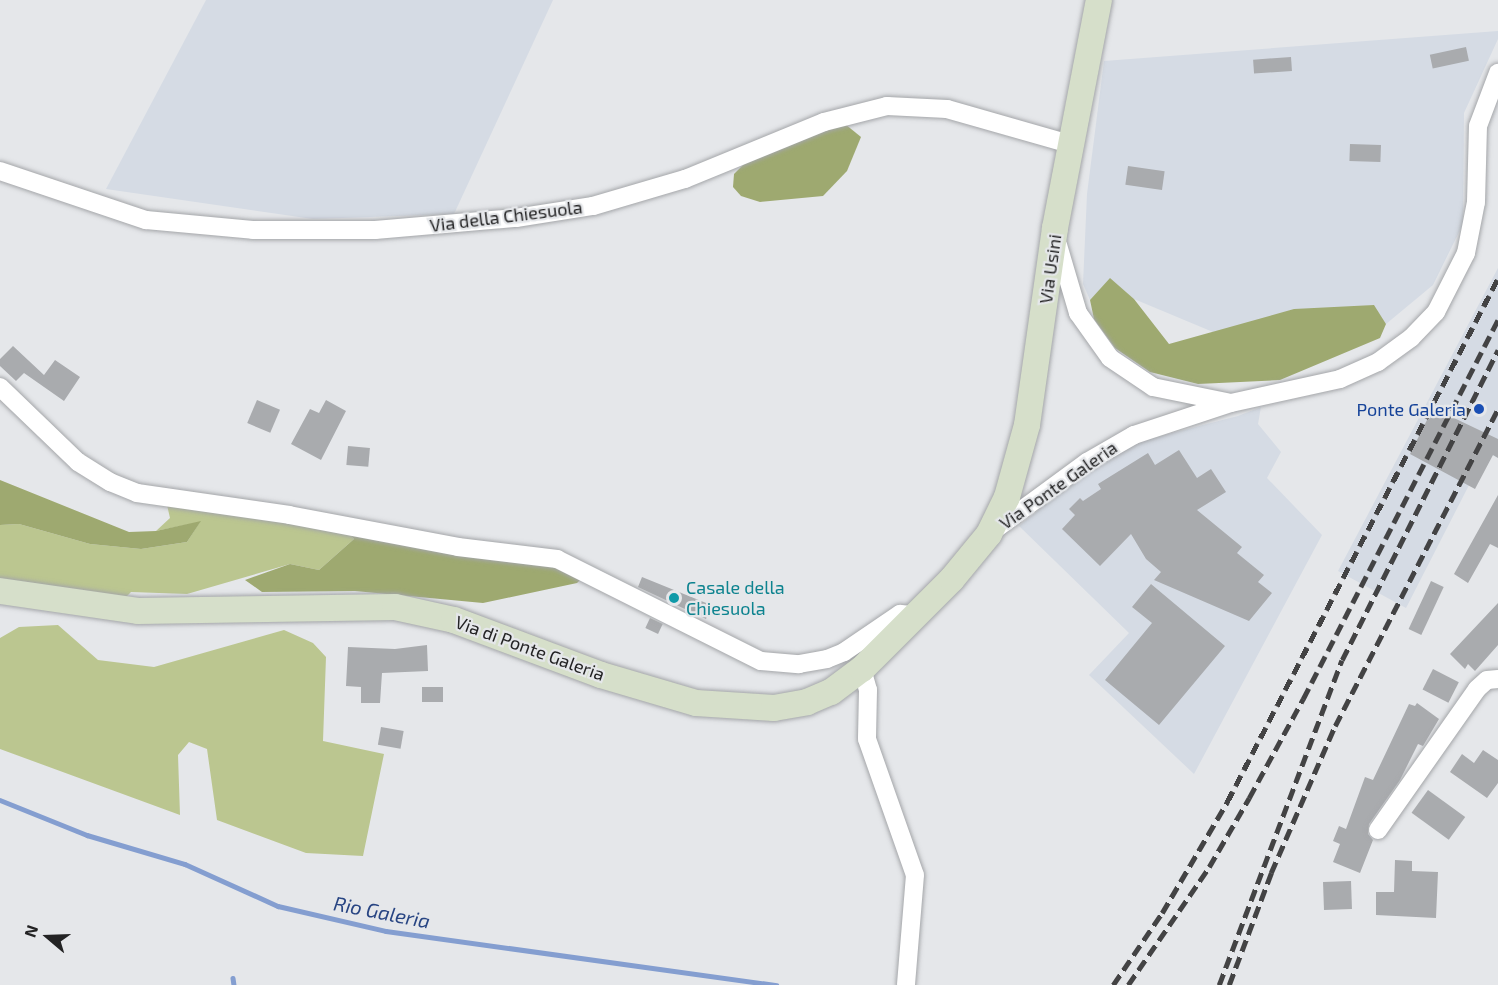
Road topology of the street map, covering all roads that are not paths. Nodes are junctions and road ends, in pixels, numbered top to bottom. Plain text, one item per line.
1 (1099, 0) edge
2 (1498, 73) edge
3 (1070, 144) junction
4 (0, 171) edge
5 (1055, 228) junction
6 (0, 387) edge
7 (1231, 403) junction
8 (989, 534) junction
9 (0, 591) edge
10 (916, 615) junction
11 (862, 669) junction
12 (1498, 679) edge
13 (1378, 830) dead end
14 (906, 985) edge

1 - 3 main road, Via Usini
2 - 7 street, Via Ponte Galeria
3 - 4 street, Via della Chiesuola
3 - 5 main road, Via Usini
5 - 7 street, Via Ponte Galeria
5 - 8 main road, Via Usini
6 - 10 street
7 - 8 street, Via Ponte Galeria
8 - 10 main road, Via di Ponte Galeria
9 - 11 main road, Via di Ponte Galeria
10 - 11 main road, Via di Ponte Galeria
11 - 14 street
12 - 13 street

